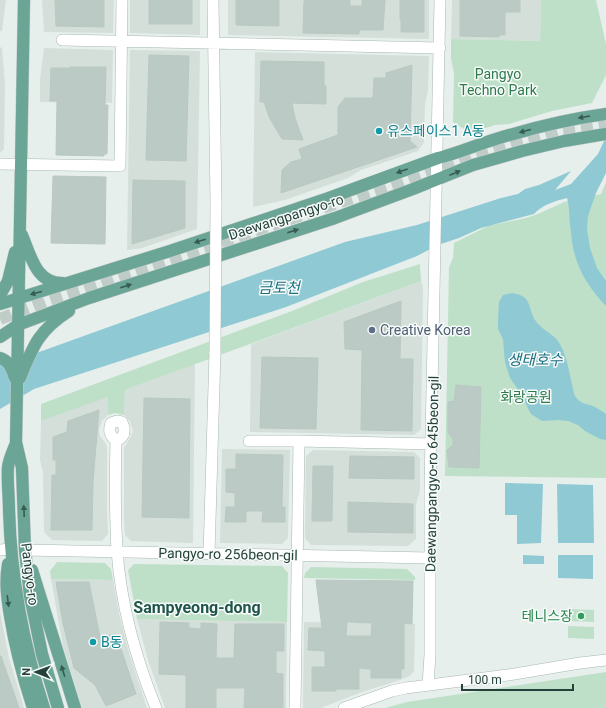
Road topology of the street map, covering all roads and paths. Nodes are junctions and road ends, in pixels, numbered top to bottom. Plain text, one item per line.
1 (24, 0) edge
2 (122, 0) edge
3 (213, 0) edge
4 (440, 0) edge
5 (62, 40) dead end
6 (213, 42) junction
7 (440, 48) junction
8 (606, 114) edge
9 (606, 134) edge
10 (438, 158) junction
11 (0, 164) edge
12 (21, 164) junction
13 (437, 180) junction
14 (21, 232) junction
15 (69, 283) junction
16 (0, 294) edge
17 (18, 297) junction
18 (89, 298) junction
19 (0, 304) edge
20 (18, 325) junction
21 (0, 338) edge
22 (2, 358) edge
23 (17, 384) junction
24 (249, 440) dead end
25 (116, 441) dead end
26 (299, 441) junction
27 (16, 442) junction
28 (432, 444) junction
29 (5, 549) edge
30 (25, 550) junction
31 (117, 552) junction
32 (209, 554) junction
33 (297, 555) junction
34 (430, 558) junction
35 (606, 660) edge
36 (428, 685) junction
37 (33, 708) edge
38 (44, 708) edge
39 (58, 708) edge
40 (74, 708) edge
41 (156, 708) edge
42 (295, 708) edge
43 (344, 708) edge

1 - 12 main road, Pangyo-ro
2 - 12 street
3 - 6 street
4 - 7 street, Daewangpangyo-ro 645beon-gil
5 - 6 street
6 - 7 street
6 - 32 street, bridge
7 - 10 street, Daewangpangyo-ro 645beon-gil
8 -> 10 main road, Daewangpangyo-ro
13 -> 9 main road, Daewangpangyo-ro
10 - 13 street, Daewangpangyo-ro 645beon-gil
10 -> 15 main road, Daewangpangyo-ro
11 - 12 street
12 - 14 main road, Pangyo-ro
18 -> 13 main road, Daewangpangyo-ro
13 - 28 street, Daewangpangyo-ro 645beon-gil
14 - 15 main road
14 - 16 main road
14 - 17 main road, Pangyo-ro
15 -> 17 main road, Daewangpangyo-ro
17 - 19 main road, Daewangpangyo-ro
17 - 20 main road, Pangyo-ro
18 - 20 main road, Daewangpangyo-ro
18 - 23 main road
20 - 21 main road, Daewangpangyo-ro
20 - 23 main road, Pangyo-ro
22 - 23 main road
23 - 27 main road, Pangyo-ro
24 - 26 street
25 - 31 street
26 - 28 street
26 - 33 street
27 - 29 main road, Pangyo-ro
30 -> 27 main road, Pangyo-ro
28 - 34 street, Daewangpangyo-ro 645beon-gil
29 -> 37 main road
29 - 38 main road, Pangyo-ro
30 - 31 street, Pangyo-ro 256beon-gil
30 - 39 main road, Pangyo-ro
40 -> 30 main road
31 - 32 street, Pangyo-ro 256beon-gil
31 - 41 street
32 - 33 street, Pangyo-ro 256beon-gil
33 - 34 street, Pangyo-ro 256beon-gil
33 - 42 street
34 - 36 street, Daewangpangyo-ro 645beon-gil
35 - 36 street
36 - 43 street

